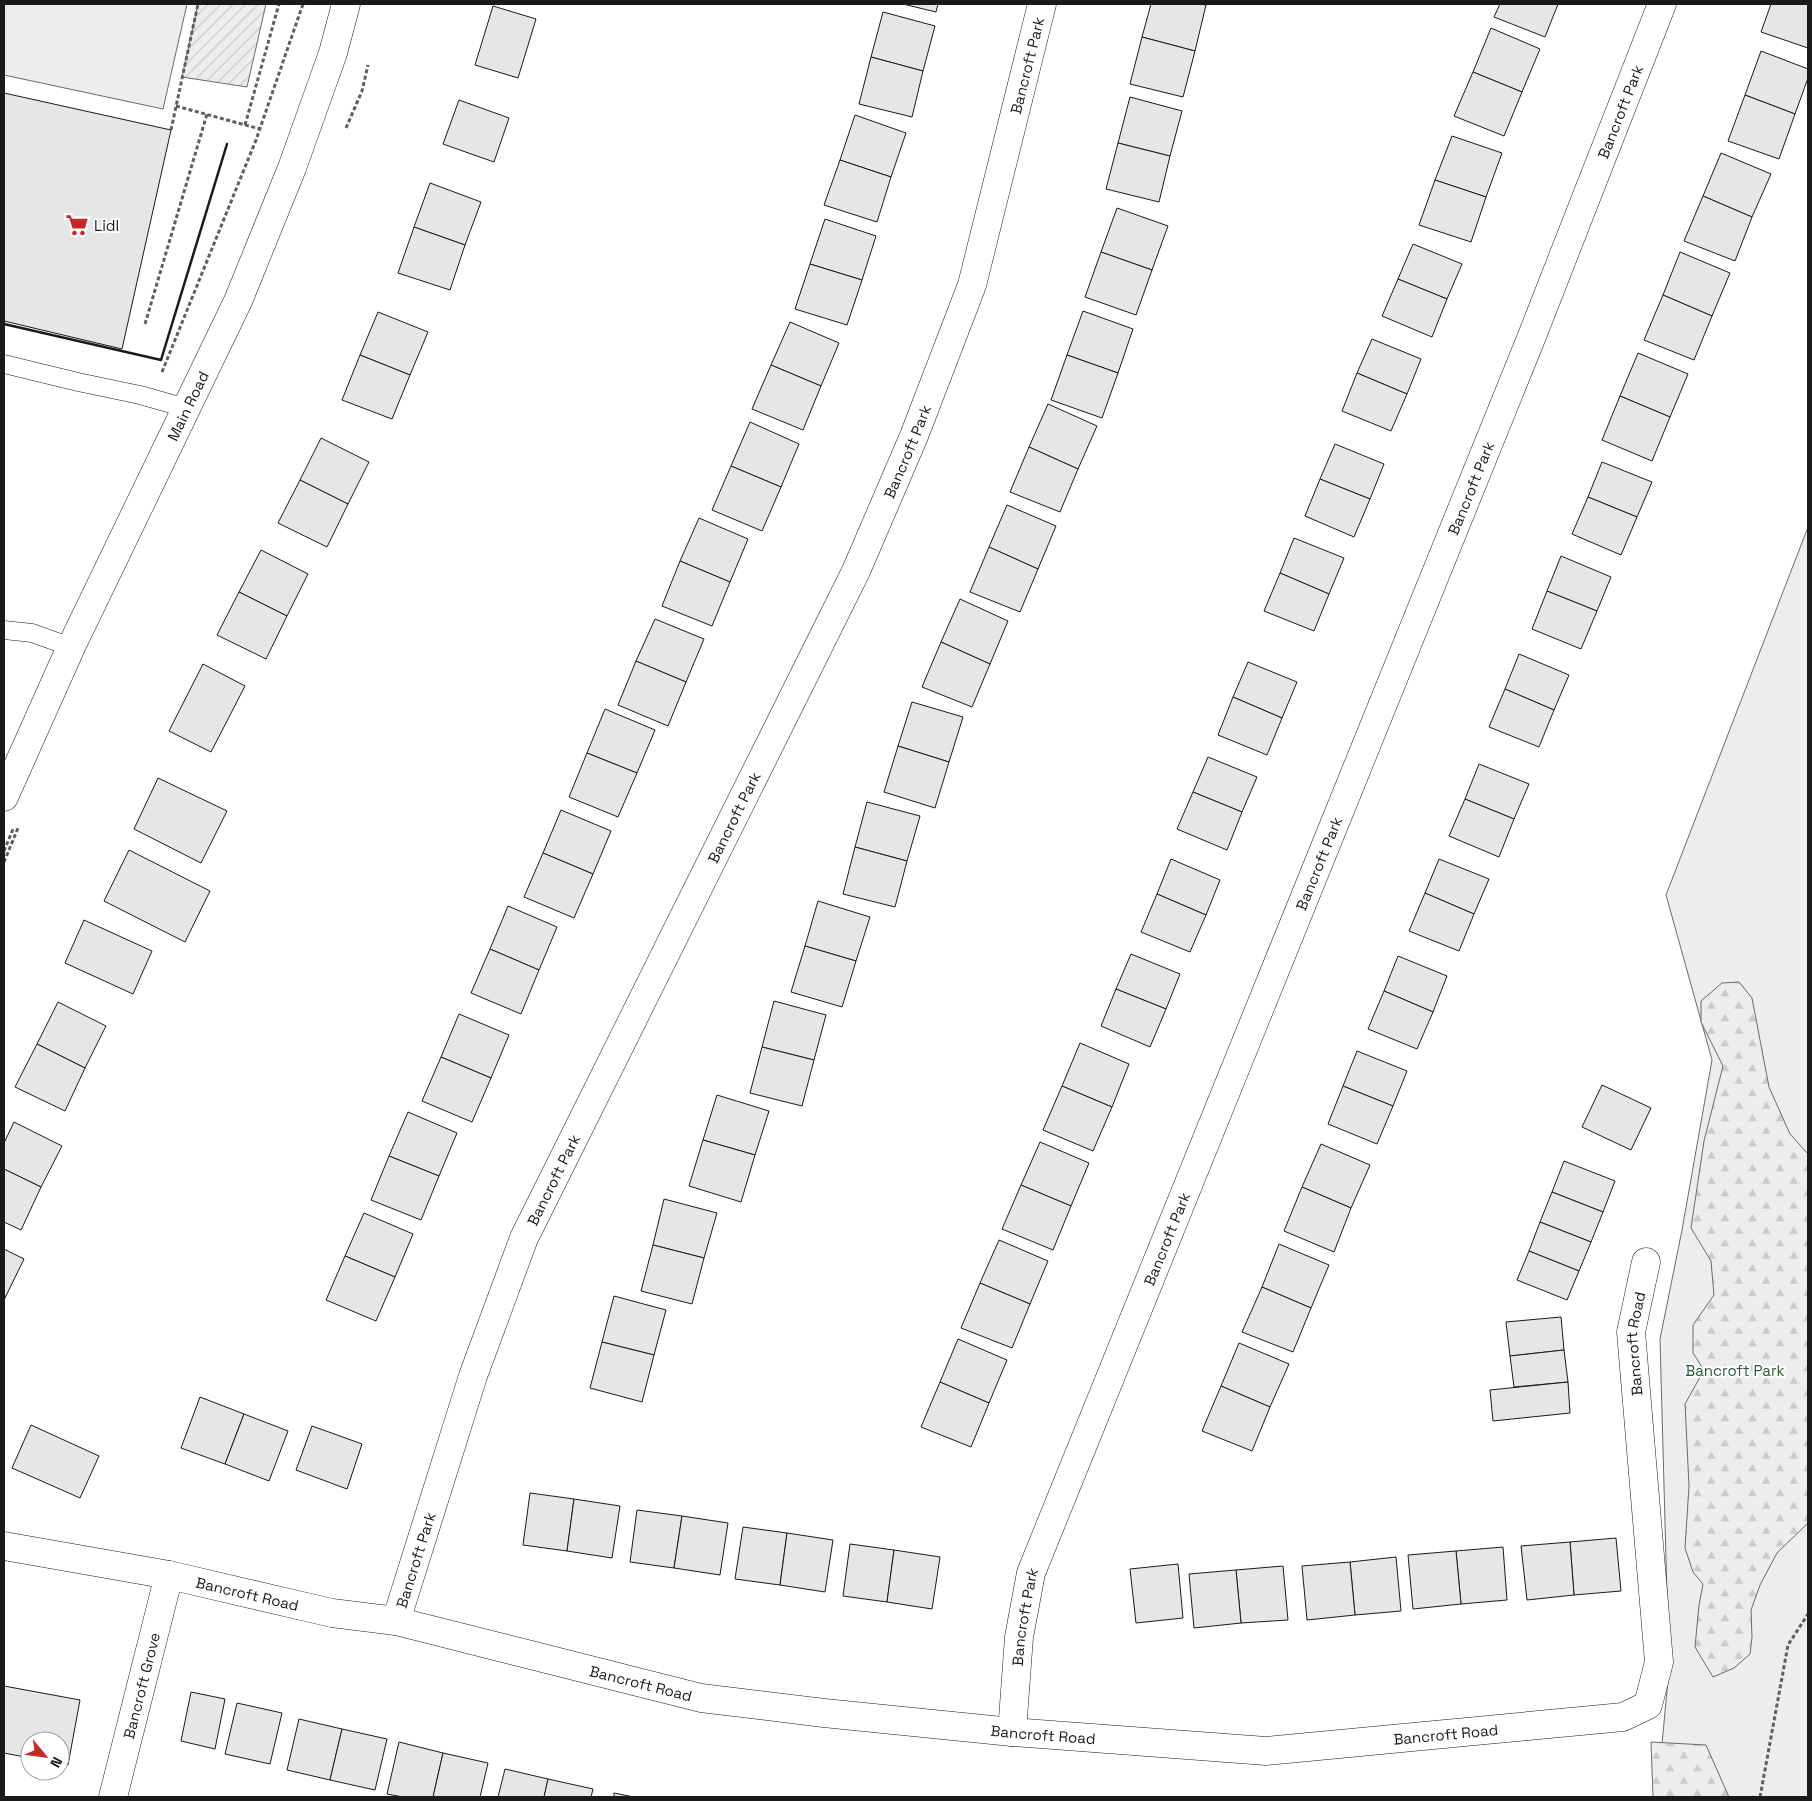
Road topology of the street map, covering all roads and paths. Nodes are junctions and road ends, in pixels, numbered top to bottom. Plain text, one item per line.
1 (198, 4) edge
2 (279, 4) edge
3 (303, 4) edge
4 (346, 4) edge
5 (1042, 4) edge
6 (1662, 4) edge
7 (176, 106) junction
8 (207, 114) junction
9 (245, 125) junction
10 (260, 129) junction
11 (171, 130) dead end
12 (145, 324) dead end
13 (4, 364) edge
14 (152, 398) junction
15 (186, 408) junction
16 (4, 630) edge
17 (70, 647) junction
18 (4, 797) edge
19 (1646, 1262) dead end
20 (4, 1546) edge
21 (169, 1575) junction
22 (1808, 1614) edge
23 (396, 1621) junction
24 (1012, 1732) junction
25 (113, 1797) edge
26 (1760, 1797) edge

1 - 7 path
2 - 9 path
3 - 10 path
4 - 15 street, Main Road
5 - 23 street, Bancroft Park
6 - 24 street, Bancroft Park
7 - 8 path
7 - 11 path
8 - 9 path
8 - 12 path
9 - 10 path
10 - 14 path
13 - 14 lane
14 - 15 lane
15 - 17 street, Main Road
16 - 17 lane
17 - 18 street, Main Road
19 - 24 street, Bancroft Road
20 - 21 street, Bancroft Road
21 - 23 street, Bancroft Road
21 - 25 street, Bancroft Grove
22 - 26 path
23 - 24 street, Bancroft Road

